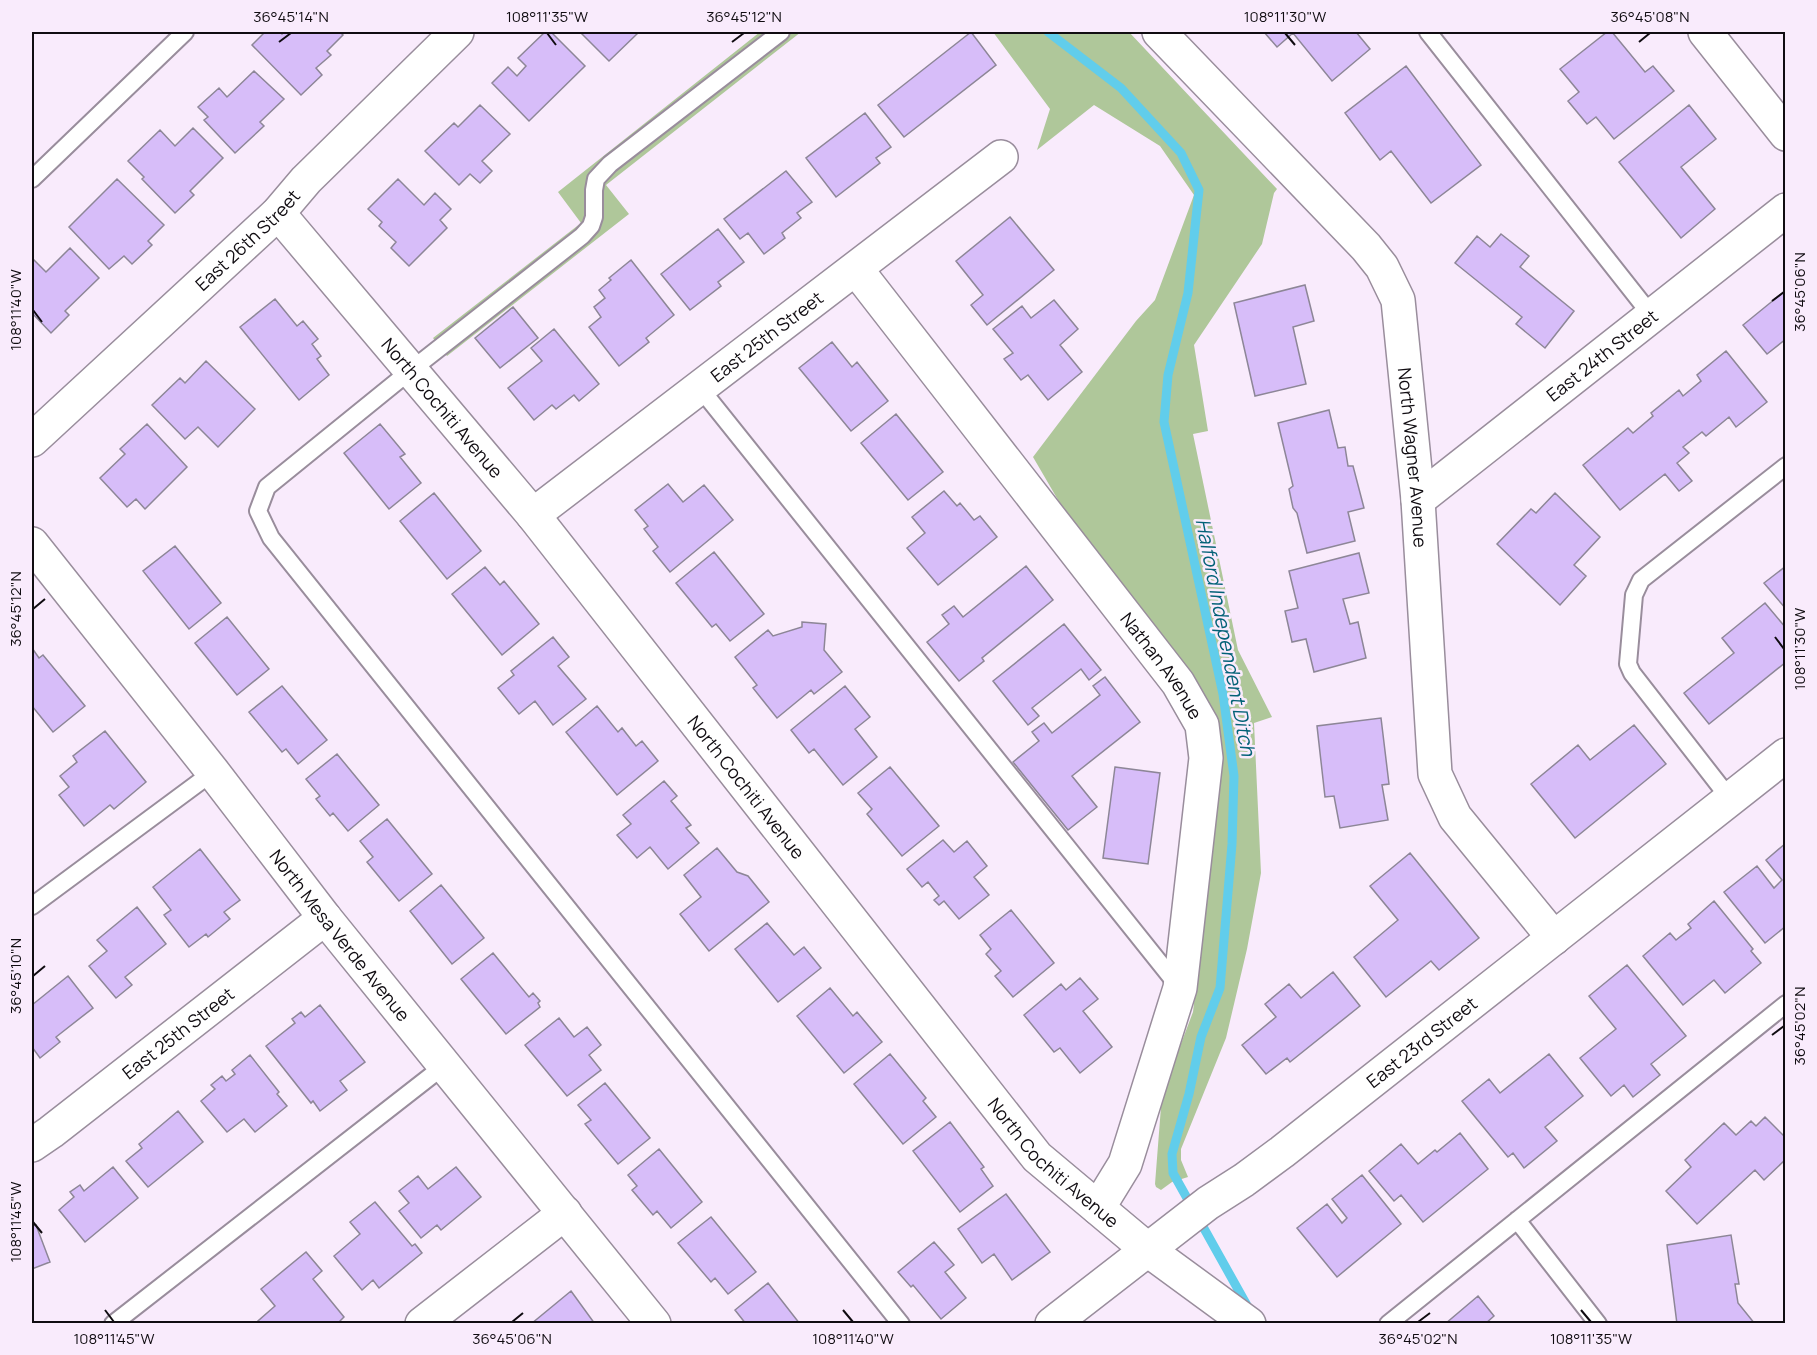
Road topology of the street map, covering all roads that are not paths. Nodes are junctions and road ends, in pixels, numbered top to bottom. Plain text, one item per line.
1 (185, 32) edge
2 (457, 32) edge
3 (781, 32) edge
4 (1159, 32) edge
5 (1428, 32) edge
6 (1705, 32) edge
7 (1785, 134) edge
8 (1001, 157) dead end
9 (32, 179) edge
10 (1785, 210) edge
11 (278, 213) junction
12 (855, 269) junction
13 (1652, 316) junction
14 (410, 371) junction
15 (700, 388) junction
16 (32, 440) edge
17 (1785, 466) edge
18 (1418, 500) junction
19 (533, 515) junction
20 (32, 544) edge
21 (1785, 755) edge
22 (213, 772) junction
23 (1730, 799) junction
24 (32, 906) edge
25 (325, 918) junction
26 (1554, 938) junction
27 (1180, 988) junction
28 (1785, 1004) edge
29 (445, 1065) junction
30 (32, 1145) edge
31 (1098, 1208) junction
32 (565, 1213) junction
33 (1516, 1220) junction
34 (1148, 1250) junction
35 (113, 1323) edge
36 (422, 1323) edge
37 (654, 1323) edge
38 (901, 1323) edge
39 (1052, 1323) edge
40 (1249, 1323) edge
41 (1388, 1323) edge
42 (1598, 1323) edge

1 - 9 lane
2 - 11 street, East 26th Street
3 - 14 lane
4 - 18 street, North Wagner Avenue
5 - 13 lane
6 - 7 street
8 - 12 street, East 25th Street
10 - 13 street, East 24th Street
11 - 14 street, North Cochiti Avenue
11 - 16 street, East 26th Street
12 - 15 street, East 25th Street
12 - 27 street, Nathan Avenue
13 - 18 street, East 24th Street
14 - 19 street, North Cochiti Avenue
14 - 38 lane
15 - 19 street, East 25th Street
15 - 27 lane
17 - 23 lane
18 - 26 street, North Wagner Avenue
19 - 31 street, North Cochiti Avenue
20 - 22 street, North Mesa Verde Avenue
21 - 23 street, East 23rd Street
22 - 24 lane
22 - 25 street, North Mesa Verde Avenue
23 - 26 street, East 23rd Street
25 - 29 street, North Mesa Verde Avenue
25 - 30 street, East 25th Street
26 - 34 street, East 23rd Street
27 - 31 street, Nathan Avenue
28 - 33 lane
29 - 32 street, North Mesa Verde Avenue
29 - 35 lane
31 - 34 street, North Cochiti Avenue
32 - 36 street
32 - 37 street, North Mesa Verde Avenue
33 - 41 lane
33 - 42 lane
34 - 39 street, East 23rd Street
34 - 40 street, North Cochiti Avenue

